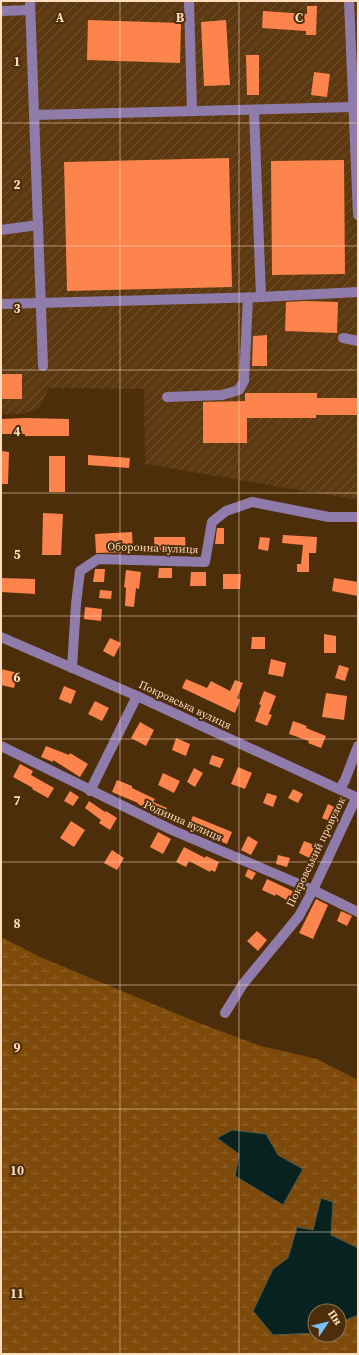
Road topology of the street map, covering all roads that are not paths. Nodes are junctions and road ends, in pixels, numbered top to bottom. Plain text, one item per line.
1 (188, 1) edge
2 (352, 4) edge
3 (30, 6) edge
4 (1, 11) edge
5 (353, 107) junction
6 (254, 110) junction
7 (192, 111) junction
8 (34, 115) junction
9 (358, 215) edge
10 (38, 225) junction
11 (1, 230) edge
12 (358, 292) edge
13 (261, 297) junction
14 (248, 298) junction
15 (41, 303) junction
16 (1, 304) edge
17 (343, 338) dead end
18 (358, 341) edge
19 (43, 366) dead end
20 (167, 398) dead end
21 (358, 517) edge
22 (1, 637) edge
23 (72, 668) junction
24 (137, 696) junction
25 (1, 746) edge
26 (358, 746) edge
27 (340, 789) junction
28 (90, 791) junction
29 (357, 798) edge
30 (313, 890) junction
31 (358, 912) edge
32 (225, 1013) dead end

1 - 7 street
2 - 5 street
3 - 4 street
3 - 8 street
5 - 6 street
5 - 9 street
6 - 7 street
6 - 13 street
7 - 8 street
8 - 10 street
10 - 11 street
10 - 15 street
12 - 13 street
13 - 14 street
14 - 15 street
14 - 20 street
15 - 16 street
15 - 19 street
17 - 18 street
21 - 23 street, Оборонна вулиця
22 - 23 street, Покровська вулиця
23 - 24 street, Покровська вулиця
24 - 27 street, Покровська вулиця
24 - 28 street
25 - 28 street, Родинна вулиця
26 - 27 street, Покровський провулок
27 - 29 street, Покровська вулиця
28 - 30 street, Родинна вулиця
29 - 30 street, Покровський провулок
30 - 31 street, Родинна вулиця
30 - 32 street, Покровський провулок

